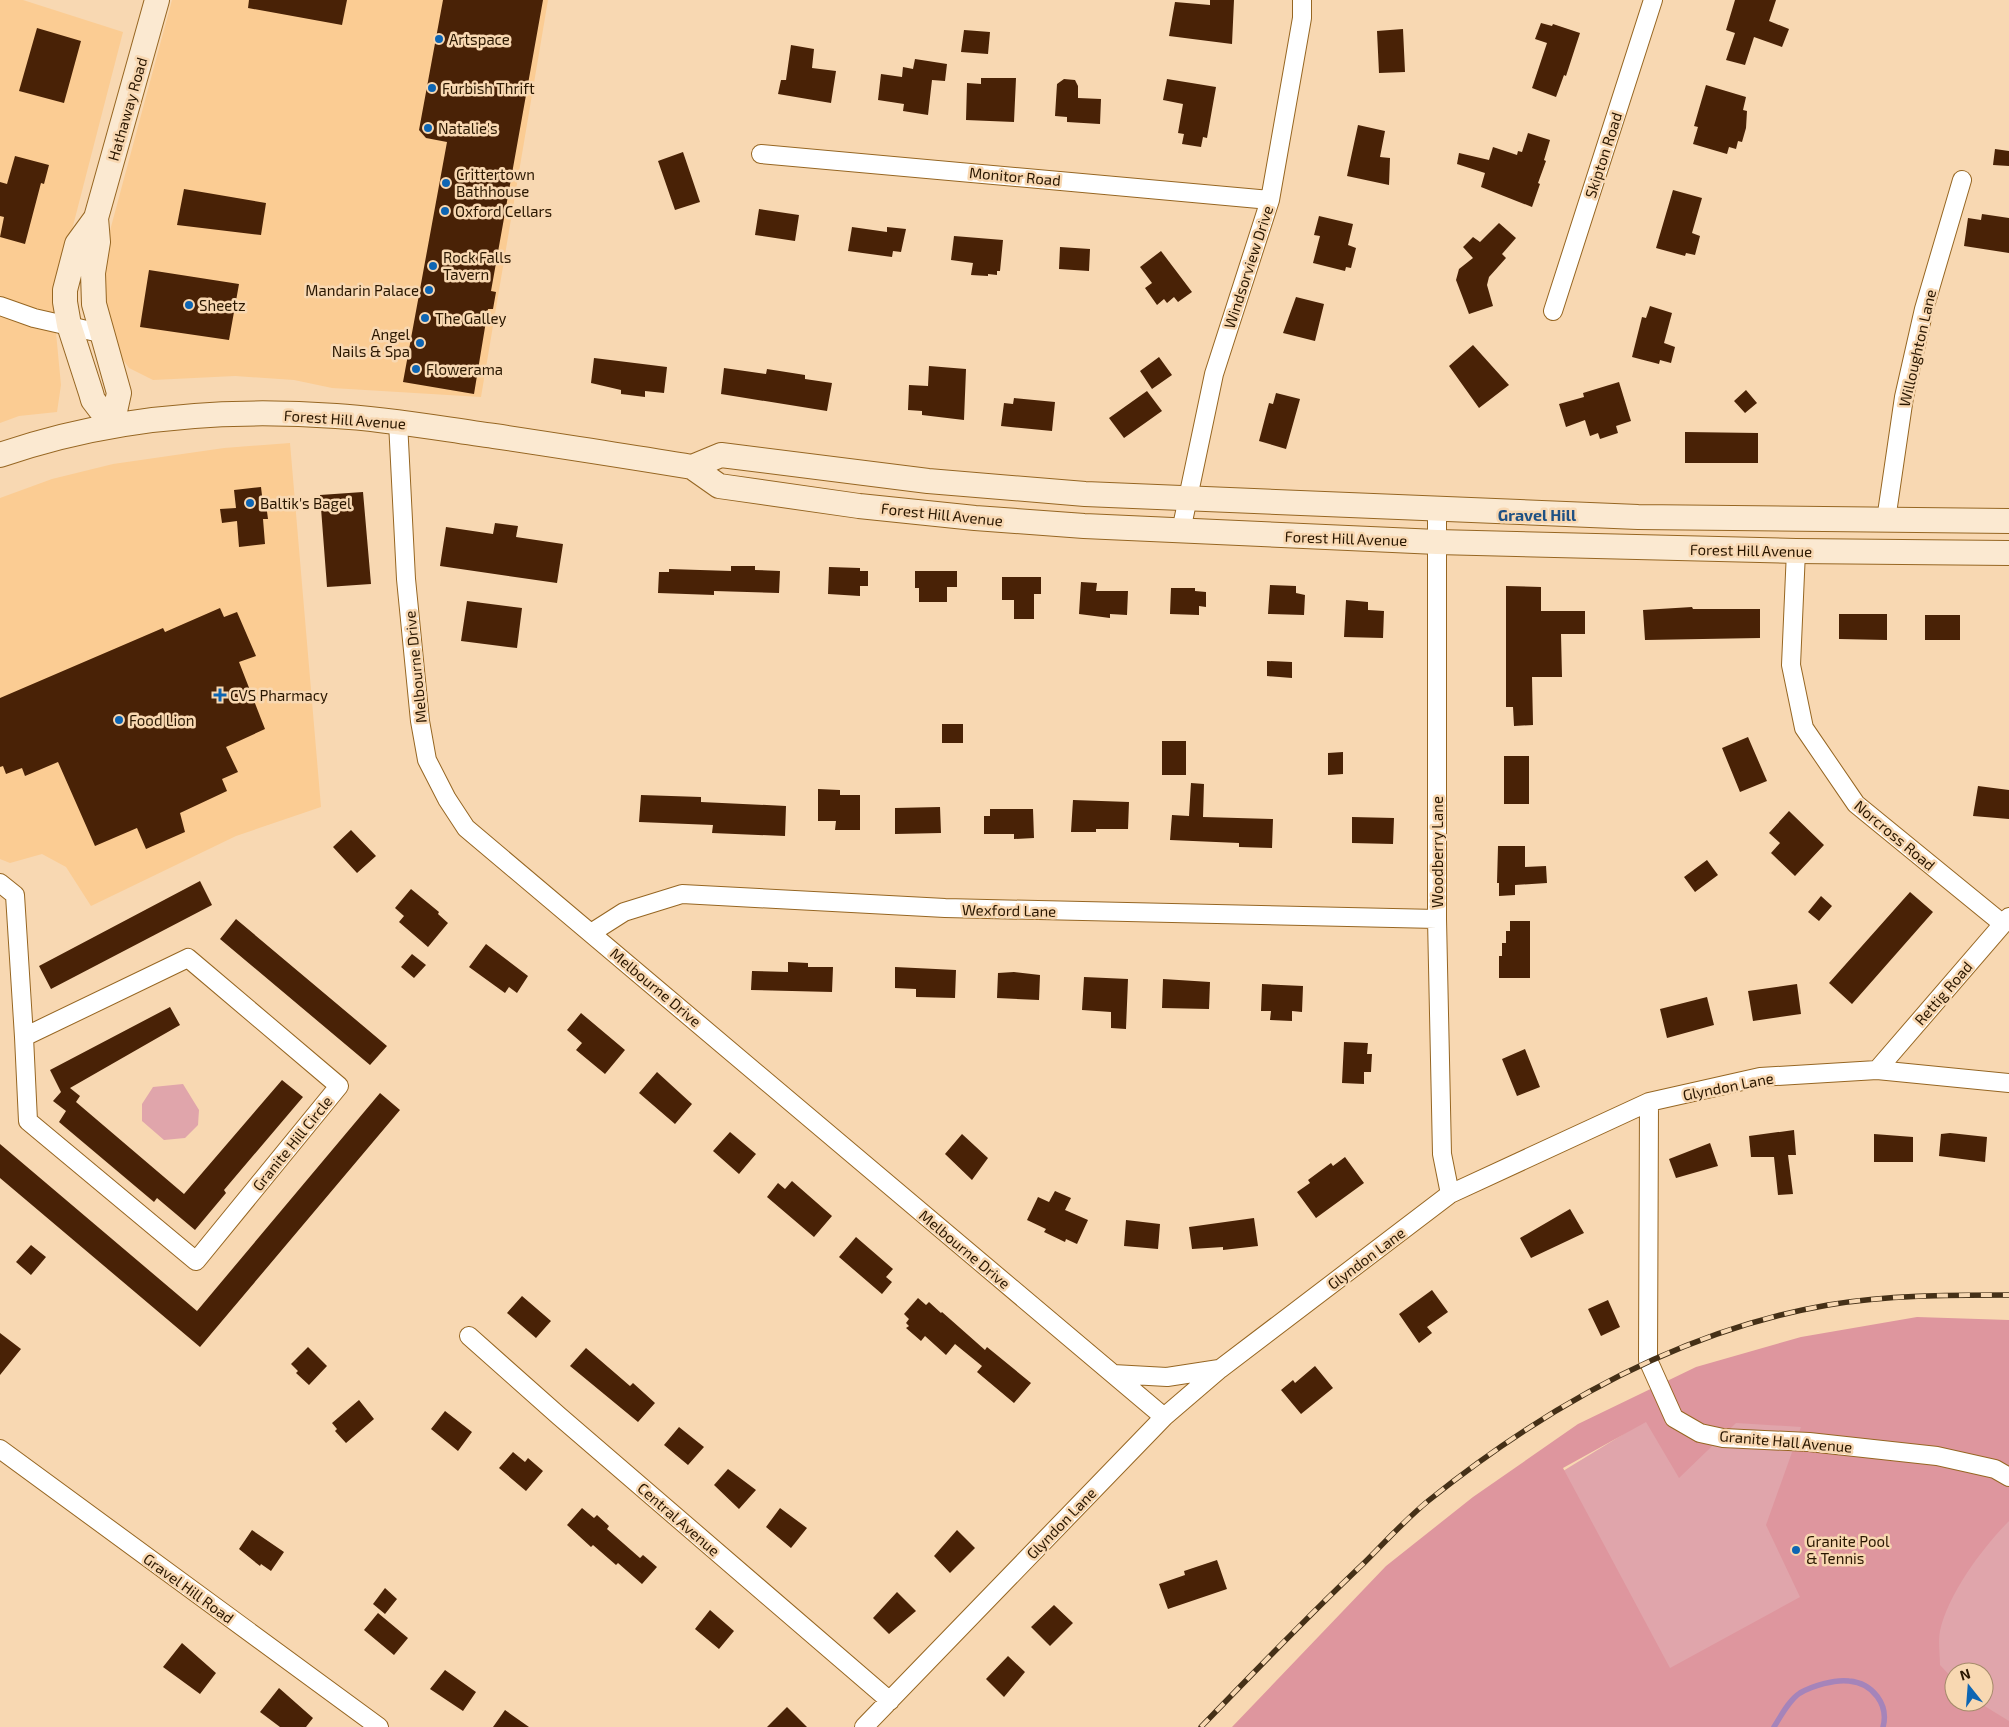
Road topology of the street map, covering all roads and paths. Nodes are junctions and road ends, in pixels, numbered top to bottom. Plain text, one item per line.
1 (157, 0) edge
2 (1302, 0) edge
3 (1653, 0) edge
4 (761, 154) dead end
5 (1962, 180) dead end
6 (1270, 200) junction
7 (96, 218) junction
8 (0, 306) edge
9 (1553, 311) dead end
10 (69, 325) junction
11 (100, 333) junction
12 (398, 422) junction
13 (112, 425) junction
14 (0, 455) edge
15 (692, 467) junction
16 (1188, 498) junction
17 (1437, 510) junction
18 (1886, 520) junction
19 (2009, 521) edge
20 (1181, 531) junction
21 (1437, 542) junction
22 (1796, 551) junction
23 (2009, 553) edge
24 (0, 883) edge
25 (1437, 919) junction
26 (2006, 921) edge
27 (591, 933) junction
28 (24, 1037) junction
29 (1877, 1070) junction
30 (2009, 1082) edge
31 (1649, 1102) junction
32 (1450, 1194) junction
33 (469, 1336) dead end
34 (1220, 1369) junction
35 (1113, 1374) junction
36 (1164, 1417) junction
37 (0, 1449) edge
38 (2009, 1477) edge
39 (890, 1701) junction
40 (378, 1727) edge
41 (864, 1727) edge

1 - 7 main road, Hathaway Road
2 - 6 street, Windsorview Drive
3 - 9 street, Skipton Road
4 - 6 street, Monitor Road
5 - 18 street, Willoughton Lane
6 - 16 street, Windsorview Drive
7 - 10 main road, Hathaway Road
7 - 11 main road, Hathaway Road
8 - 10 street
10 - 11 street
10 - 13 main road, Hathaway Road
11 - 13 main road, Hathaway Road
12 - 13 main road, Forest Hill Avenue
12 - 15 main road, Forest Hill Avenue
12 - 27 street, Melbourne Drive
13 - 14 main road, Forest Hill Avenue
15 - 16 main road, Forest Hill Avenue
15 - 20 main road, Forest Hill Avenue
16 - 17 main road, Forest Hill Avenue
16 - 20 street, Windsorview Drive
17 - 18 main road, Forest Hill Avenue
17 - 21 street, Woodberry Lane
18 - 19 main road, Forest Hill Avenue
20 - 21 main road, Forest Hill Avenue
21 - 22 main road, Forest Hill Avenue
21 - 25 street, Woodberry Lane
22 - 23 main road, Forest Hill Avenue
22 - 26 street, Norcross Road
24 - 28 street, Granite Hill Circle
25 - 27 street, Wexford Lane
25 - 32 street, Woodberry Lane
26 - 29 street, Rettig Road
27 - 35 street, Melbourne Drive
28 - 28 street, Granite Hill Circle
29 - 30 street, Glyndon Lane
29 - 31 street, Glyndon Lane
31 - 32 street, Glyndon Lane
31 - 38 street, Granite Hall Avenue
32 - 34 street, Glyndon Lane
33 - 39 street, Central Avenue
34 - 35 street
34 - 36 street, Glyndon Lane
35 - 36 street, Melbourne Drive
36 - 39 street, Glyndon Lane
37 - 40 street, Gravel Hill Road
39 - 41 street, Glyndon Lane

